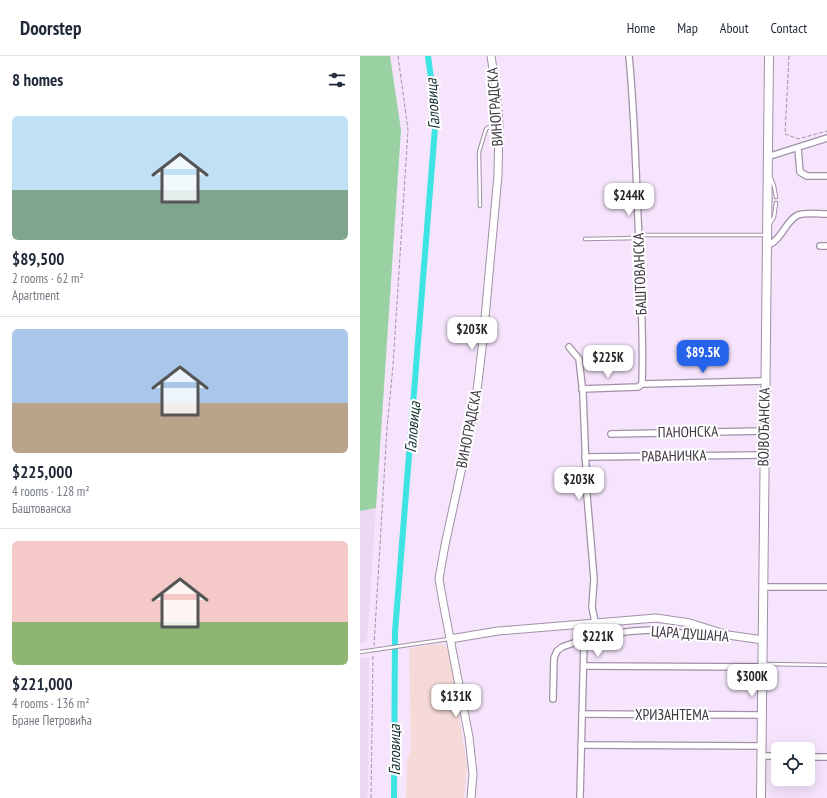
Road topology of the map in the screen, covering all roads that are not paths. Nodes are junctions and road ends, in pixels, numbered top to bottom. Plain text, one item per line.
1 (491, 56) edge
2 (628, 56) edge
3 (769, 56) edge
4 (499, 130) junction
5 (827, 138) edge
6 (798, 148) junction
7 (767, 157) junction
8 (767, 174) junction
9 (827, 176) edge
10 (776, 197) dead end
11 (776, 203) dead end
12 (480, 206) dead end
13 (827, 214) edge
14 (767, 232) junction
15 (638, 236) junction
16 (585, 239) dead end
17 (766, 246) junction
18 (820, 246) dead end
19 (827, 246) edge
20 (569, 347) dead end
21 (765, 381) junction
22 (642, 384) junction
23 (582, 388) junction
24 (764, 431) junction
25 (611, 434) dead end
26 (764, 455) junction
27 (585, 457) junction
28 (763, 587) junction
29 (827, 588) edge
30 (594, 621) junction
31 (719, 633) junction
32 (450, 639) junction
33 (763, 640) junction
34 (584, 641) junction
35 (360, 652) edge
36 (827, 665) edge
37 (584, 666) junction
38 (762, 666) junction
39 (554, 699) dead end
40 (582, 714) junction
41 (762, 715) junction
42 (581, 745) junction
43 (761, 746) junction
44 (761, 756) junction
45 (771, 756) edge
46 (815, 757) edge
47 (827, 757) edge
48 (471, 798) edge
49 (580, 798) edge
50 (761, 798) edge

1 - 4 street, ВИНОГРАДСКА
2 - 15 street, БАШТОВАНСКА
3 - 7 main road, ВОЈВОЂАНСКА
4 - 12 lane
4 - 32 street, ВИНОГРАДСКА
5 - 6 street
6 - 7 street
6 - 9 street
7 - 8 main road, ВОЈВОЂАНСКА
8 - 10 lane
8 - 14 main road, ВОЈВОЂАНСКА
11 - 14 lane
13 - 17 street
14 - 15 lane
14 - 17 main road, ВОЈВОЂАНСКА
15 - 16 lane
15 - 22 street, БАШТОВАНСКА
17 - 21 main road, ВОЈВОЂАНСКА
18 - 19 street
20 - 23 street
21 - 22 street
21 - 24 main road, ВОЈВОЂАНСКА
22 - 23 street
23 - 27 street
24 - 25 street, ПАНОНСКА
24 - 26 main road, ВОЈВОЂАНСКА
26 - 27 street, РАВАНИЧКА
26 - 28 main road, ВОЈВОЂАНСКА
27 - 30 street
28 - 29 street
28 - 33 main road, ВОЈВОЂАНСКА
30 - 31 street
30 - 32 street
31 - 33 street, ЦАРА ДУШАНА
31 - 34 street, ЦАРА ДУШАНА
32 - 35 lane
32 - 48 street, ВИНОГРАДСКА
33 - 38 main road, ВОЈВОЂАНСКА
34 - 37 street
34 - 39 street
36 - 38 lane
37 - 38 street
37 - 40 street
38 - 41 main road, ВОЈВОЂАНСКА
40 - 41 street, ХРИЗАНТЕМА
40 - 42 street
41 - 43 main road, ВОЈВОЂАНСКА
42 - 43 street
42 - 49 street
43 - 44 main road, ВОЈВОЂАНСКА
44 - 45 street
44 - 50 main road, ВОЈВОЂАНСКА
46 - 47 street

